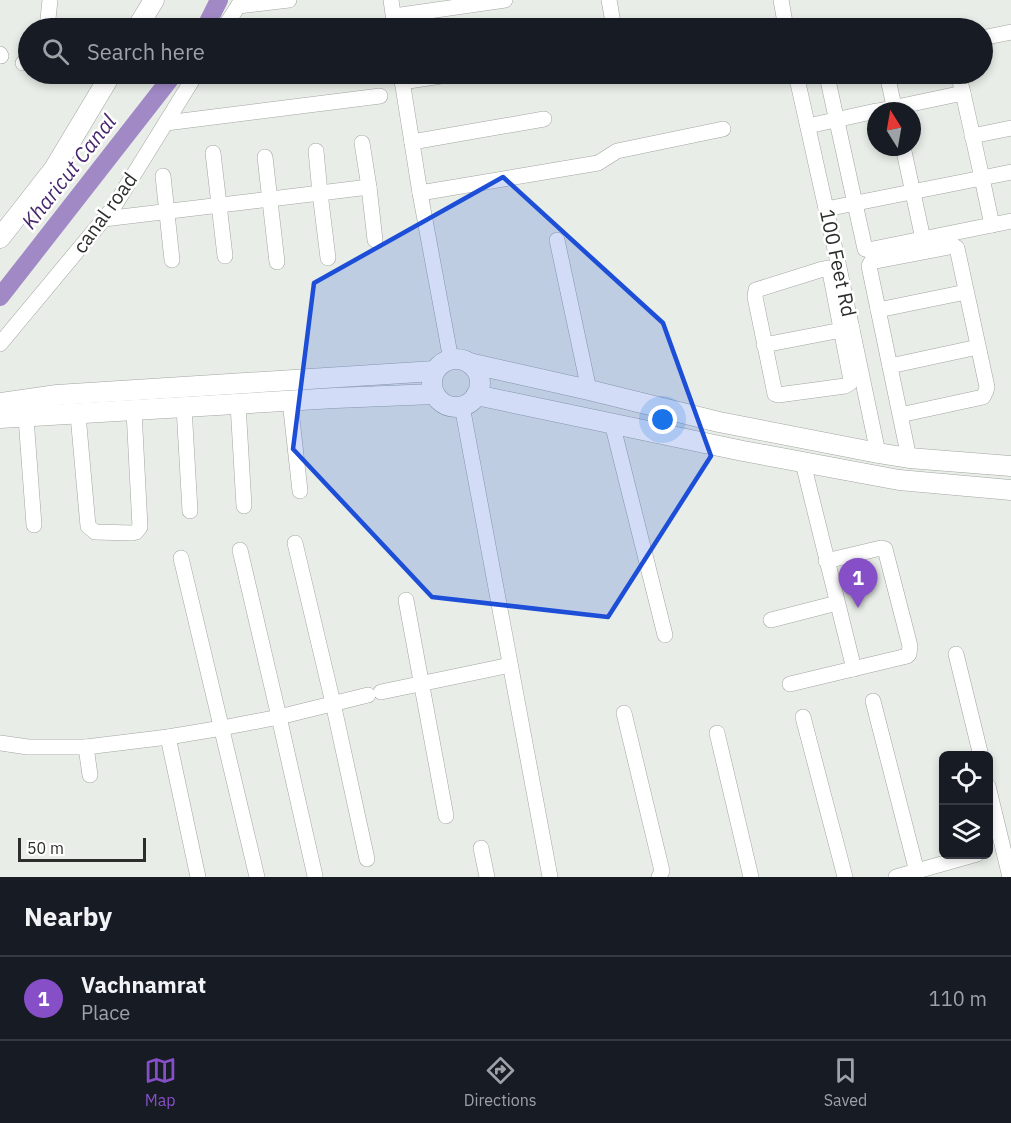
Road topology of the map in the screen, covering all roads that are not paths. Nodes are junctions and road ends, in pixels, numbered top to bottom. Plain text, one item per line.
1 (50, 0) edge
2 (154, 0) edge
3 (289, 0) edge
4 (391, 0) edge
5 (505, 0) edge
6 (609, 0) edge
7 (781, 0) edge
8 (240, 3) edge
9 (48, 18) edge
10 (143, 18) edge
11 (230, 18) edge
12 (393, 18) edge
13 (414, 18) edge
14 (612, 18) edge
15 (784, 18) edge
16 (1011, 32) edge
17 (993, 36) edge
18 (105, 84) edge
19 (190, 84) edge
20 (402, 84) edge
21 (798, 84) edge
22 (829, 84) edge
23 (889, 84) edge
24 (961, 84) edge
25 (963, 93) junction
26 (380, 96) dead end
27 (893, 102) edge
28 (921, 103) edge
29 (867, 113) edge
30 (544, 119) dead end
31 (837, 120) junction
32 (166, 123) junction
33 (808, 126) junction
34 (1011, 128) edge
35 (723, 129) dead end
36 (972, 136) junction
37 (412, 142) junction
38 (362, 143) dead end
39 (316, 151) dead end
40 (213, 153) dead end
41 (905, 156) edge
42 (265, 157) dead end
43 (1011, 172) edge
44 (163, 176) dead end
45 (982, 178) junction
46 (369, 187) junction
47 (913, 192) junction
48 (321, 193) junction
49 (420, 193) junction
50 (271, 199) junction
51 (855, 203) junction
52 (219, 205) junction
53 (826, 209) junction
54 (168, 211) junction
55 (104, 219) junction
56 (1011, 221) edge
57 (992, 225) junction
58 (0, 238) edge
59 (923, 239) junction
60 (375, 240) dead end
61 (557, 240) dead end
62 (225, 256) dead end
63 (328, 258) dead end
64 (172, 260) dead end
65 (278, 261) dead end
66 (966, 292) junction
67 (878, 310) junction
68 (847, 329) junction
69 (0, 344) edge
70 (764, 345) junction
71 (978, 347) junction
72 (451, 365) junction
73 (890, 366) junction
74 (589, 390) junction
75 (434, 394) junction
76 (290, 401) junction
77 (469, 401) junction
78 (0, 403) edge
79 (238, 404) junction
80 (184, 407) junction
81 (134, 411) junction
82 (78, 415) junction
83 (900, 415) junction
84 (0, 418) edge
85 (26, 418) junction
86 (612, 423) junction
87 (878, 453) junction
88 (909, 459) junction
89 (804, 463) junction
90 (1011, 466) edge
91 (1011, 490) edge
92 (300, 491) dead end
93 (244, 506) dead end
94 (190, 511) dead end
95 (34, 525) dead end
96 (295, 543) dead end
97 (240, 550) dead end
98 (181, 558) dead end
99 (826, 561) junction
100 (406, 600) dead end
101 (837, 603) junction
102 (771, 620) dead end
103 (665, 634) dead end
104 (956, 654) dead end
105 (510, 665) junction
106 (854, 669) junction
107 (421, 684) junction
108 (790, 684) dead end
109 (873, 701) dead end
110 (333, 703) junction
111 (624, 713) dead end
112 (279, 717) junction
113 (803, 717) dead end
114 (222, 728) junction
115 (717, 733) dead end
116 (168, 737) junction
117 (0, 743) edge
118 (86, 747) junction
119 (980, 751) edge
120 (90, 775) dead end
121 (992, 805) edge
122 (446, 816) dead end
123 (481, 848) dead end
124 (1001, 848) edge
125 (367, 859) dead end
126 (963, 859) edge
127 (916, 872) junction
128 (315, 876) edge
129 (198, 877) edge
130 (257, 877) edge
131 (487, 877) edge
132 (550, 877) edge
133 (659, 877) edge
134 (751, 877) edge
135 (845, 877) edge
136 (896, 877) edge
137 (1010, 877) edge

1 - 9 street
2 - 10 street
3 - 8 street
4 - 12 street
5 - 13 street
6 - 14 street
7 - 15 street
8 - 11 street
16 - 17 street
18 - 58 street
19 - 32 street, canal road
20 - 37 street
21 - 33 street, 100 Feet Rd
22 - 31 street
23 - 27 street
24 - 25 street
25 - 28 street
25 - 36 street
26 - 32 street
29 - 31 street
30 - 37 street
31 - 33 street
31 - 51 street
32 - 55 street, canal road
33 - 53 street, 100 Feet Rd
34 - 36 street
35 - 49 street
36 - 45 street
37 - 49 street
38 - 46 street
39 - 48 street
40 - 52 street
41 - 47 street
42 - 50 street
43 - 45 street
44 - 54 street
45 - 47 street
45 - 57 street
46 - 48 street
46 - 60 street
47 - 51 street
47 - 59 street
48 - 50 street
48 - 63 street
49 - 72 street
50 - 52 street
50 - 65 street
51 - 53 street
51 - 59 street
52 - 54 street
52 - 62 street
53 - 68 street, 100 Feet Rd
54 - 55 street
54 - 64 street
55 - 69 street, canal road
56 - 57 street
57 - 59 street
61 - 74 street
66 - 67 street
66 - 67 street
66 - 71 street
67 - 73 street
68 - 70 street
68 - 70 street
68 - 70 street
68 - 87 street, 100 Feet Rd
71 - 73 street
71 - 83 street
72 - 74 street
72 - 75 street
72 - 77 street
72 - 78 street
73 - 83 street
74 - 87 street
75 - 76 street
75 - 77 street
76 - 79 street
76 - 92 street
77 - 86 street
77 - 105 street
79 - 80 street
79 - 93 street
80 - 81 street
80 - 94 street
81 - 82 street
81 - 82 street
82 - 85 street
83 - 88 street
84 - 85 street
85 - 95 street
86 - 89 street
86 - 103 street
87 - 88 street
88 - 90 street
89 - 91 street
89 - 99 street
96 - 110 street
97 - 112 street
98 - 114 street
99 - 101 street
99 - 106 street
100 - 107 street
101 - 102 street
101 - 106 street
104 - 119 street
105 - 107 street
105 - 132 street
106 - 108 street
107 - 110 street
107 - 122 street
109 - 127 street
110 - 112 street
110 - 125 street
111 - 133 street
112 - 114 street
112 - 128 street
113 - 135 street
114 - 116 street
114 - 130 street
115 - 134 street
116 - 118 street
116 - 129 street
117 - 118 street
118 - 120 street
121 - 124 street
123 - 131 street
124 - 137 street
126 - 127 street
127 - 136 street

